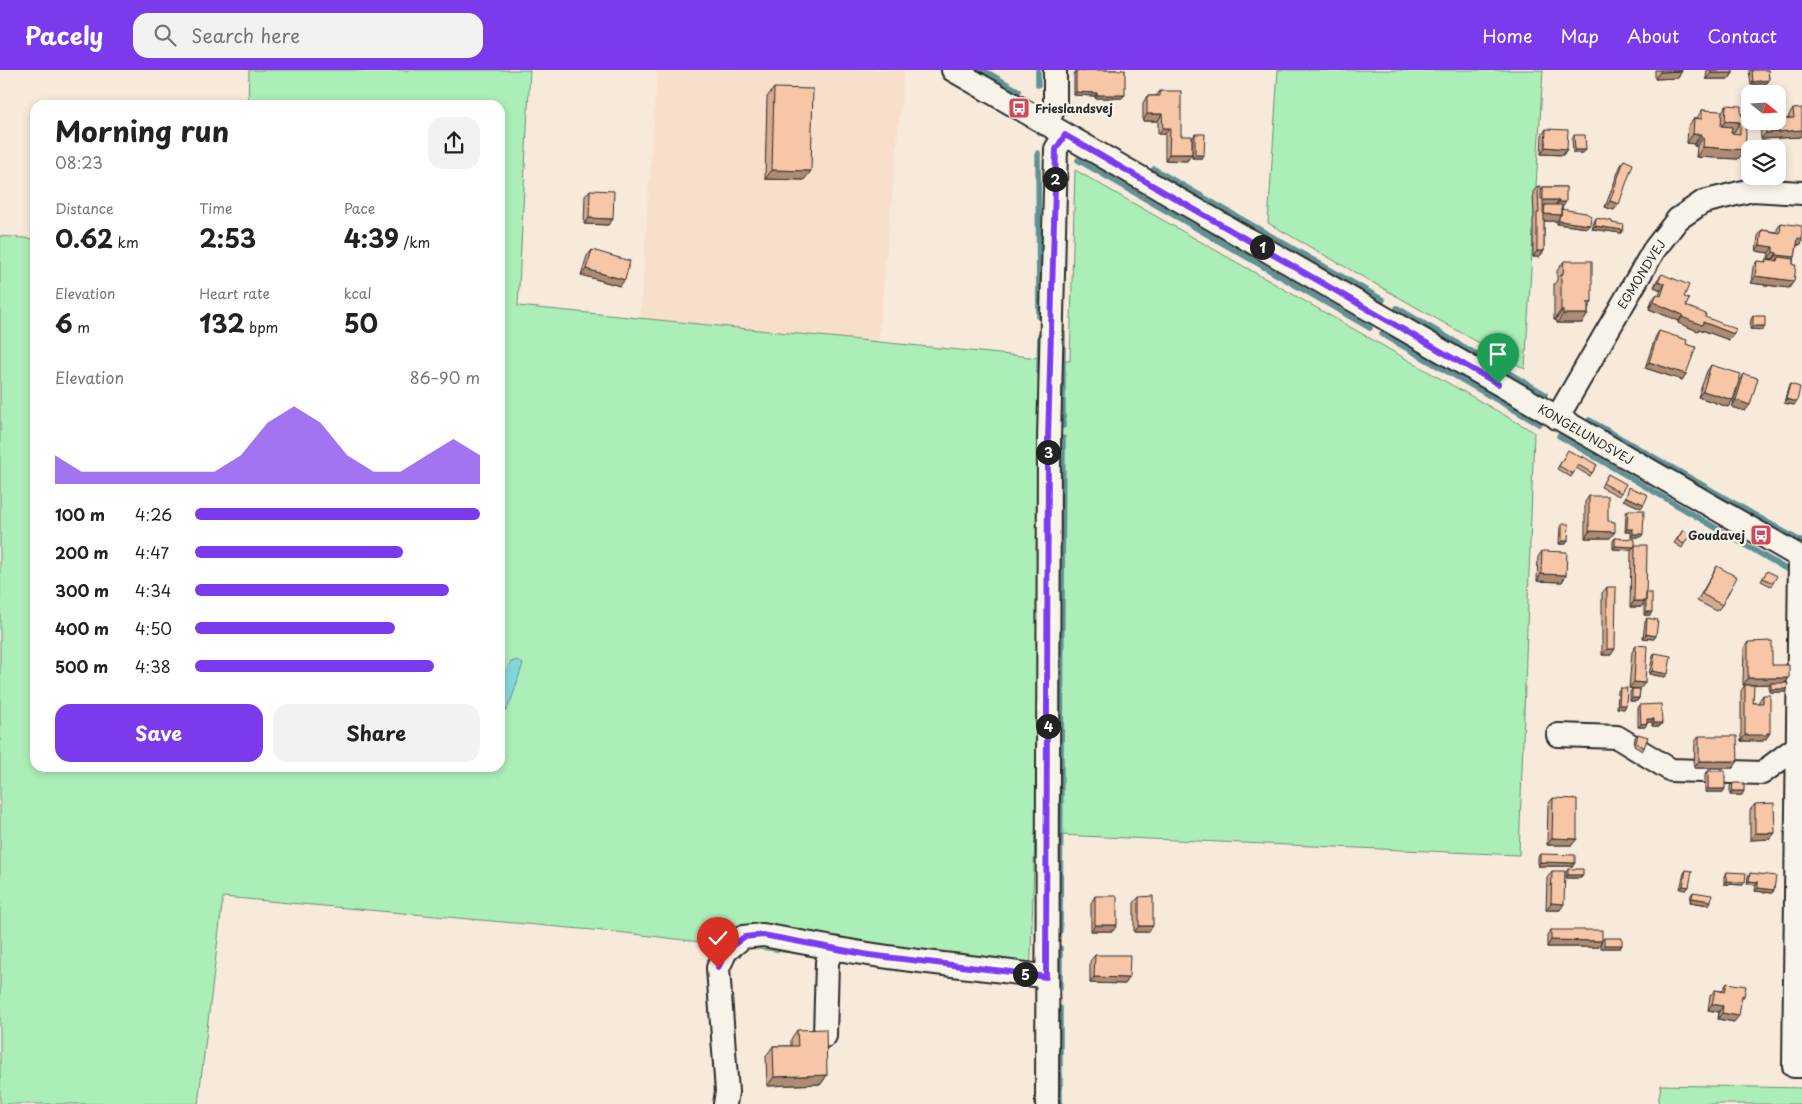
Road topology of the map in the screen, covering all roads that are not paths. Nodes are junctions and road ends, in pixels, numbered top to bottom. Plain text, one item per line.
1 (954, 70) edge
2 (1055, 70) edge
3 (1055, 129) junction
4 (1802, 193) edge
5 (1557, 418) junction
6 (1801, 558) edge
7 (1558, 734) dead end
8 (1798, 746) junction
9 (834, 948) junction
10 (1046, 977) junction
11 (825, 1036) edge
12 (1798, 1066) edge
13 (725, 1104) edge
14 (1046, 1104) edge

1 - 3 street, KONGELUNDSVEJ
2 - 3 street
3 - 5 street, KONGELUNDSVEJ
3 - 10 street
4 - 5 street, EGMONDVEJ
5 - 6 street, KONGELUNDSVEJ
6 - 8 street
7 - 8 street
8 - 12 street
9 - 10 street
9 - 11 street
9 - 13 street
10 - 14 street

